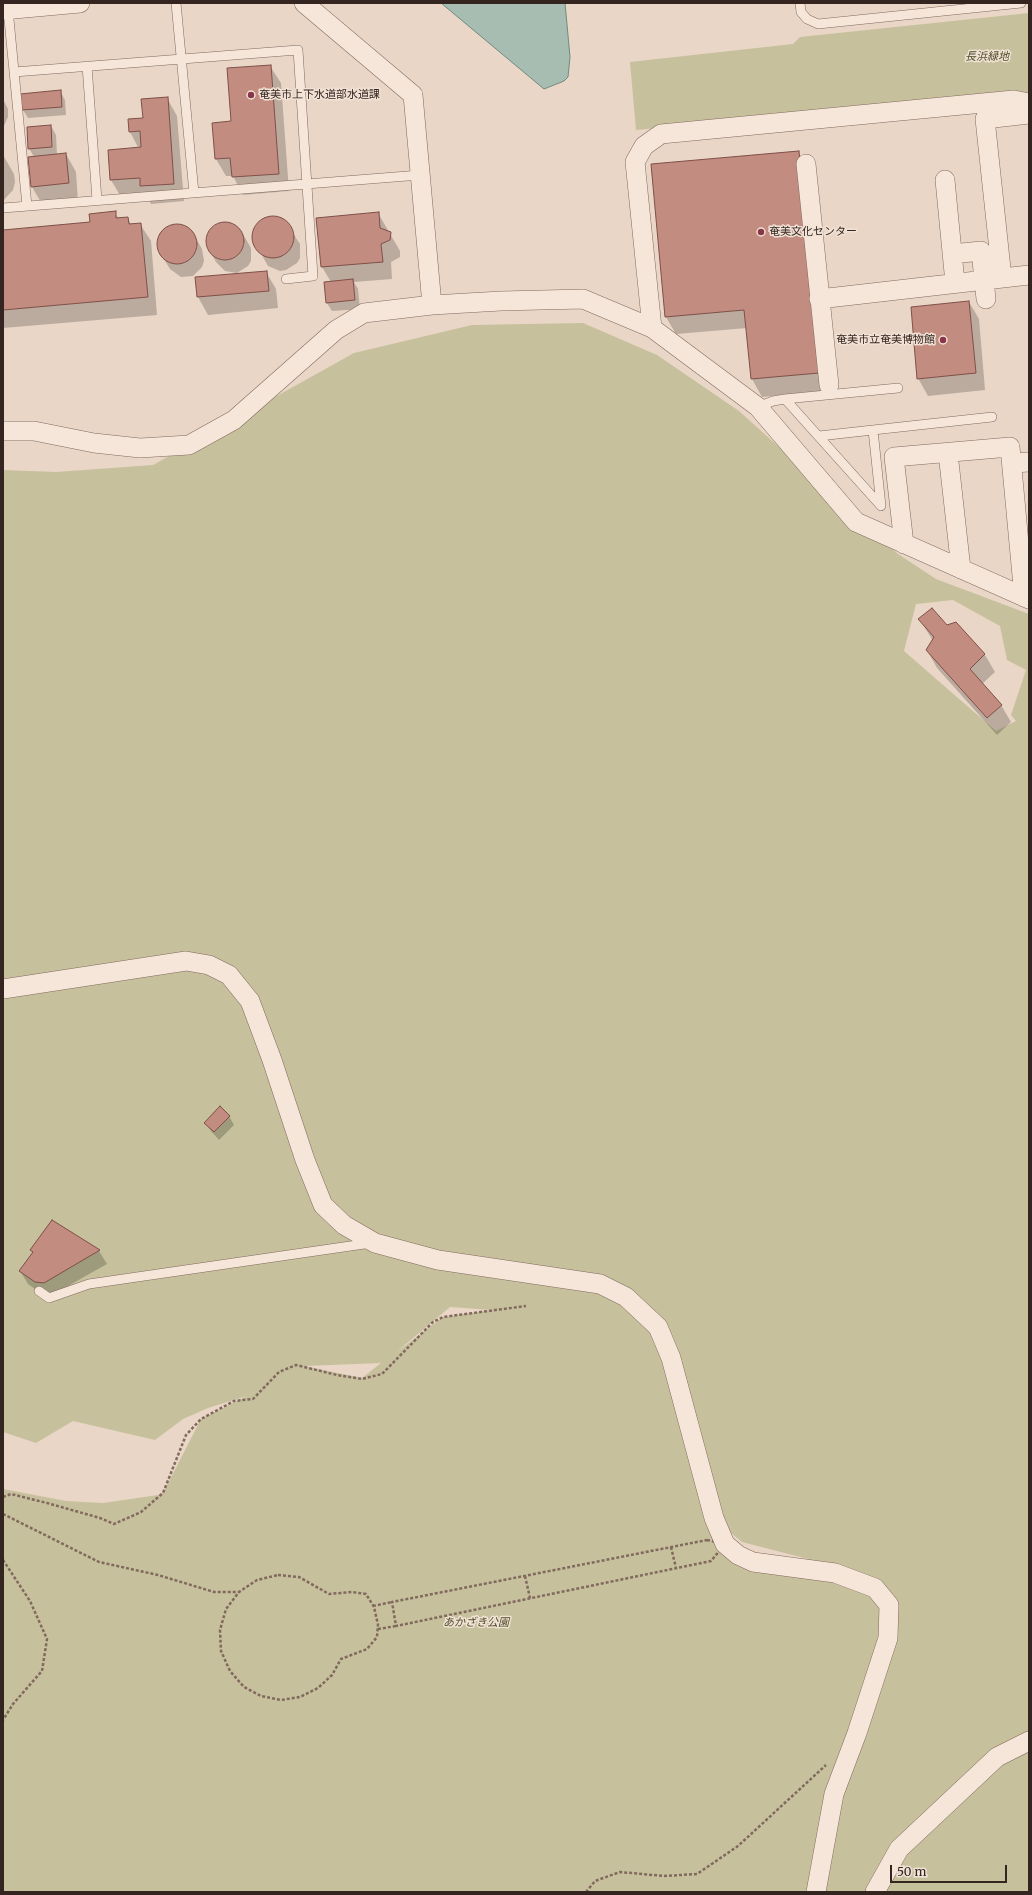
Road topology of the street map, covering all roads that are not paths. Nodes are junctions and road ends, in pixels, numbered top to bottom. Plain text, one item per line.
1 (80, 3) edge
2 (176, 3) edge
3 (304, 3) edge
4 (800, 3) edge
5 (1022, 3) edge
6 (941, 7) edge
7 (6, 10) edge
8 (180, 59) junction
9 (87, 66) junction
10 (14, 72) junction
11 (1029, 103) edge
12 (1029, 114) edge
13 (806, 164) dead end
14 (420, 175) junction
15 (945, 180) dead end
16 (306, 185) junction
17 (194, 193) junction
18 (97, 200) junction
19 (27, 206) junction
20 (3, 208) edge
21 (952, 254) junction
22 (1029, 275) edge
23 (1002, 278) junction
24 (286, 279) dead end
25 (983, 280) junction
26 (955, 283) junction
27 (819, 299) junction
28 (986, 300) dead end
29 (432, 305) junction
30 (652, 328) junction
31 (828, 385) dead end
32 (898, 388) dead end
33 (785, 399) junction
34 (758, 407) junction
35 (992, 417) dead end
36 (873, 430) junction
37 (3, 431) edge
38 (819, 436) junction
39 (948, 453) junction
40 (1020, 463) edge
41 (904, 544) junction
42 (961, 569) junction
43 (1027, 598) edge
44 (3, 989) edge
45 (375, 1243) junction
46 (39, 1291) dead end
47 (1029, 1741) edge
48 (816, 1892) edge
49 (875, 1892) edge

1 - 7 street
2 - 8 lane
3 - 14 street
4 - 6 lane
5 - 6 lane
7 - 10 lane
8 - 9 lane
8 - 16 lane
8 - 17 lane
9 - 10 lane
9 - 18 lane
10 - 19 lane
11 - 30 street
12 - 23 street
13 - 27 street
14 - 16 lane
14 - 29 street
15 - 21 street
16 - 17 lane
16 - 24 lane
17 - 18 lane
18 - 19 lane
19 - 20 lane
21 - 25 street
21 - 26 street
22 - 23 street
23 - 25 street
25 - 26 street
25 - 28 street
26 - 27 street
27 - 31 street
29 - 30 street
29 - 37 street
30 - 34 street
32 - 33 lane
33 - 34 lane
33 - 38 lane
34 - 41 street
35 - 36 lane
36 - 38 lane
36 - 38 lane
39 - 40 street
39 - 41 street
39 - 42 street
40 - 43 street
41 - 42 street
42 - 43 street
44 - 45 street
45 - 46 lane
45 - 48 street
47 - 49 street

